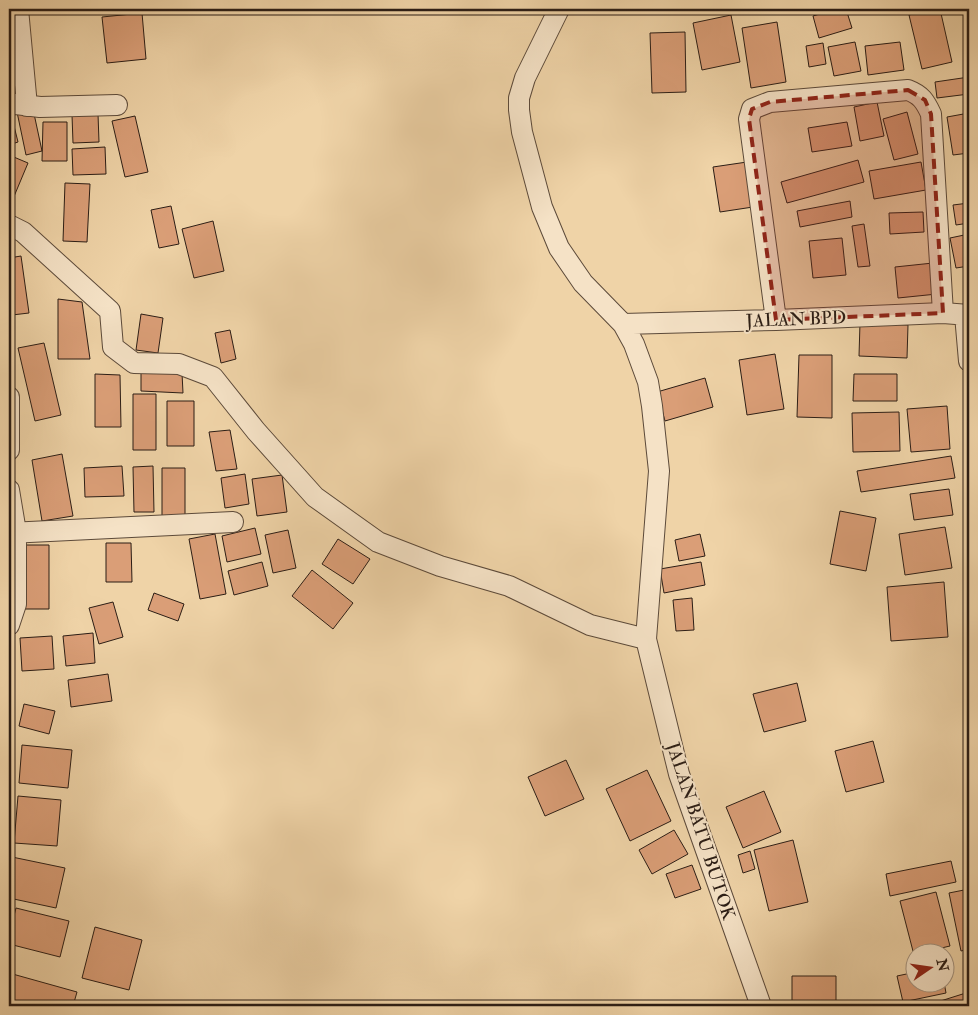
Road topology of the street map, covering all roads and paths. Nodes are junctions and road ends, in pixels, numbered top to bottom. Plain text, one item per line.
1 (18, 9) edge
2 (559, 9) edge
3 (117, 105) dead end
4 (18, 106) edge
5 (9, 225) edge
6 (943, 314) junction
7 (967, 315) edge
8 (776, 320) junction
9 (623, 324) junction
10 (969, 361) edge
11 (9, 397) edge
12 (9, 450) edge
13 (9, 490) edge
14 (233, 522) dead end
15 (12, 532) edge
16 (9, 626) edge
17 (646, 639) junction
18 (762, 1006) edge

1 - 4 street
2 - 9 street, JALAN BATU BUTOK
3 - 4 street
5 - 17 street
6 - 7 street, JALAN BPD
6 - 8 street, JALAN BPD
6 - 8 street
7 - 10 street
8 - 9 street, JALAN BPD
9 - 17 street, JALAN BATU BUTOK
11 - 12 street
13 - 15 street
14 - 15 street
15 - 16 street
17 - 18 street, JALAN BATU BUTOK

